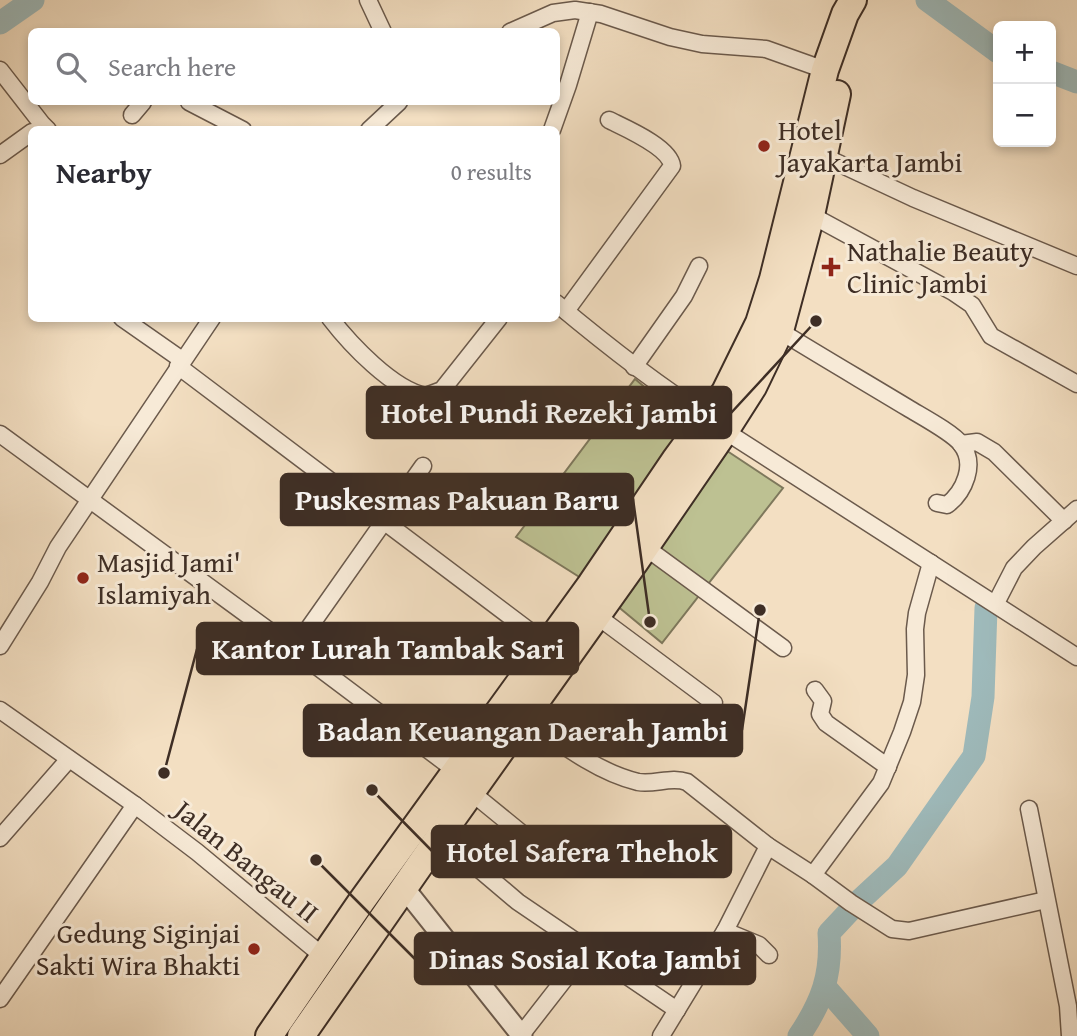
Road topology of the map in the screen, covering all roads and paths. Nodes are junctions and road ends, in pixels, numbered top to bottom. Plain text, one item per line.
1 (368, 0) edge
2 (853, 0) edge
3 (873, 0) edge
4 (597, 9) edge
5 (381, 28) edge
6 (519, 28) edge
7 (0, 70) edge
8 (825, 70) junction
9 (140, 105) edge
10 (195, 105) edge
11 (396, 105) edge
12 (823, 109) junction
13 (132, 115) dead end
14 (609, 120) dead end
15 (37, 126) edge
16 (235, 126) edge
17 (373, 126) edge
18 (553, 126) edge
19 (28, 136) edge
20 (0, 155) edge
21 (823, 156) junction
22 (811, 215) junction
23 (699, 265) dead end
24 (1077, 266) edge
25 (561, 307) edge
26 (127, 322) edge
27 (209, 322) edge
28 (334, 322) edge
29 (496, 322) edge
30 (780, 331) junction
31 (180, 363) junction
32 (634, 367) junction
33 (1077, 384) edge
34 (717, 424) junction
35 (0, 434) edge
36 (961, 444) junction
37 (423, 466) dead end
38 (90, 499) junction
39 (937, 503) dead end
40 (1077, 509) edge
41 (1060, 517) junction
42 (384, 523) junction
43 (632, 552) junction
44 (931, 563) junction
45 (996, 603) junction
46 (597, 617) junction
47 (548, 645) junction
48 (0, 646) edge
49 (295, 649) junction
50 (783, 649) dead end
51 (1077, 657) edge
52 (815, 690) dead end
53 (714, 703) dead end
54 (0, 710) edge
55 (524, 717) junction
56 (69, 759) junction
57 (888, 767) junction
58 (455, 770) junction
59 (471, 792) junction
60 (135, 805) junction
61 (1030, 808) dead end
62 (440, 836) junction
63 (0, 838) edge
64 (768, 846) junction
65 (547, 854) dead end
66 (813, 874) junction
67 (405, 889) junction
68 (1046, 900) junction
69 (725, 931) junction
70 (588, 949) junction
71 (769, 955) dead end
72 (324, 957) junction
73 (0, 999) edge
74 (1072, 1006) edge
75 (677, 1010) junction
76 (290, 1029) edge
77 (522, 1035) edge
78 (661, 1036) edge
79 (1070, 1036) edge

1 - 5 street
2 - 8 highway
3 - 12 highway
4 - 6 street
4 - 8 street
4 - 18 street
7 - 15 street
8 - 12 highway
9 - 13 street
10 - 16 street
11 - 17 street
12 - 21 highway
12 - 34 highway
14 - 25 street
19 - 20 street
21 - 22 highway
21 - 24 street
22 - 30 highway
22 - 33 street
23 - 32 street
25 - 32 street
26 - 31 street
27 - 31 street
28 - 29 street
30 - 34 highway
30 - 36 street
31 - 38 street
31 - 42 street
32 - 34 street
34 - 43 highway
34 - 44 street
35 - 38 street
36 - 39 street
36 - 41 street
37 - 42 street
38 - 48 street
38 - 49 street
40 - 41 street
41 - 45 street
42 - 47 street
42 - 49 street
43 - 46 highway
43 - 47 highway
43 - 50 street
44 - 45 street
44 - 57 street
45 - 51 street
46 - 53 street
46 - 55 highway
47 - 58 highway
49 - 58 street
52 - 57 street
54 - 56 street, Jalan Bangau II
55 - 59 highway
55 - 64 street
56 - 60 street, Jalan Bangau II
56 - 63 street
57 - 66 street
58 - 72 highway
59 - 62 highway
59 - 65 street
60 - 72 street, Jalan Bangau II
60 - 73 street
61 - 68 street
62 - 67 highway
62 - 70 street
64 - 66 street
64 - 69 street
66 - 68 street
67 - 76 highway
67 - 77 street
68 - 74 street
69 - 71 street
69 - 75 street
70 - 75 street
70 - 77 street
72 - 76 highway
74 - 79 street
75 - 78 street

